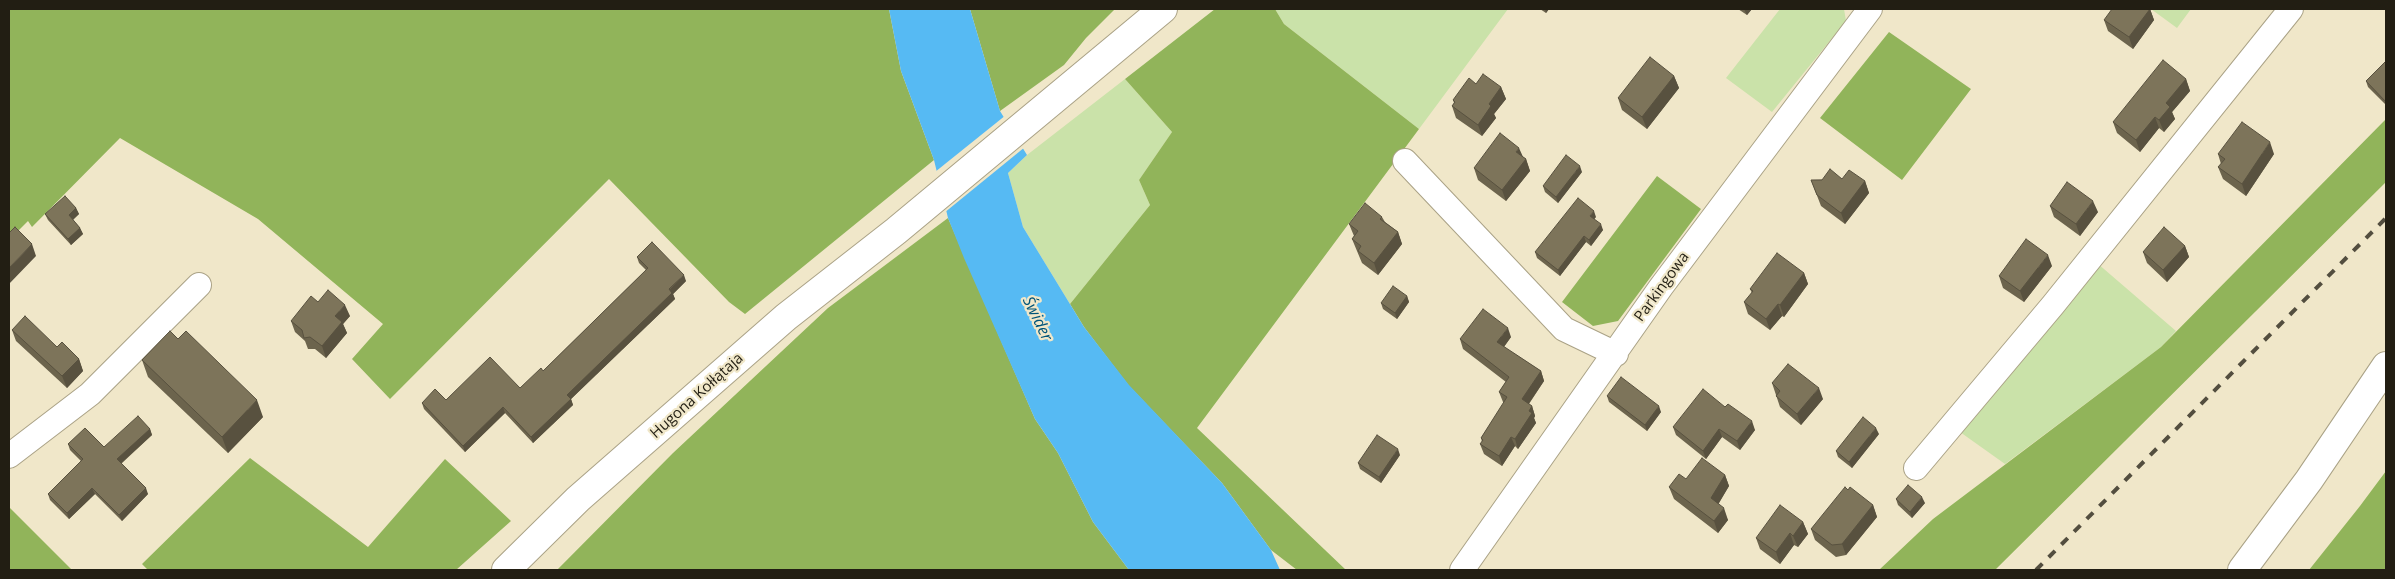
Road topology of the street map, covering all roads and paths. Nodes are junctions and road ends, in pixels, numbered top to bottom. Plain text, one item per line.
1 (1163, 9) edge
2 (1870, 9) edge
3 (2290, 9) edge
4 (1405, 161) dead end
5 (199, 285) dead end
6 (1616, 354) junction
7 (2386, 366) edge
8 (2386, 394) edge
9 (9, 456) edge
10 (1916, 468) dead end
11 (2309, 480) junction
12 (506, 570) edge
13 (1462, 570) edge
14 (2242, 570) edge

1 - 12 main road, Hugona Kołłątaja
2 - 6 street, Parkingowa
3 - 10 street
4 - 6 street
5 - 9 street
6 - 13 street, Parkingowa
7 - 11 main road
8 - 11 main road
11 - 14 main road

